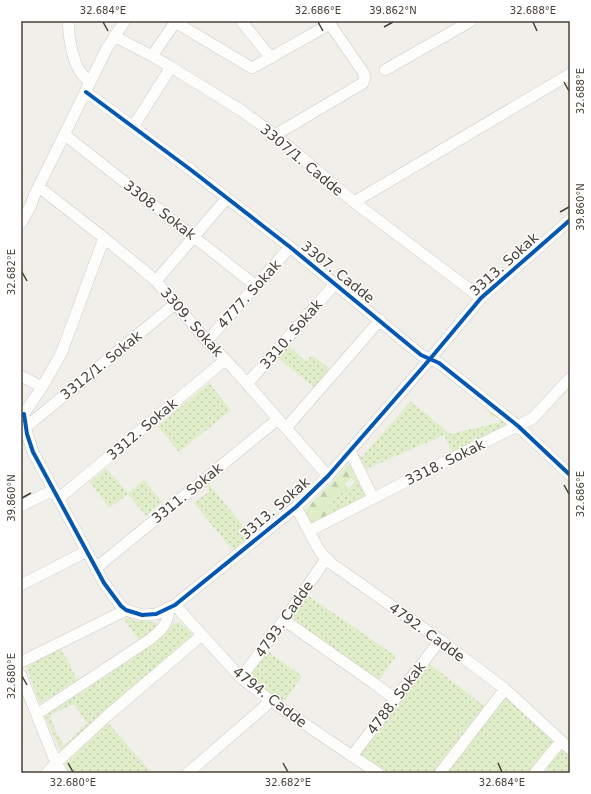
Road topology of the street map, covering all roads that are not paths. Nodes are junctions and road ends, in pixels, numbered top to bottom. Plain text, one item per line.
1 (68, 21) edge
2 (125, 21) edge
3 (241, 21) edge
4 (471, 21) edge
5 (176, 22) edge
6 (329, 22) edge
7 (114, 36) junction
8 (152, 56) junction
9 (271, 58) junction
10 (171, 67) junction
11 (385, 70) dead end
12 (570, 74) edge
13 (88, 88) junction
14 (133, 128) junction
15 (65, 135) junction
16 (275, 135) junction
17 (36, 191) junction
18 (227, 198) junction
19 (354, 202) junction
20 (21, 206) edge
21 (570, 220) edge
22 (21, 223) edge
23 (194, 237) junction
24 (104, 238) junction
25 (290, 247) junction
26 (156, 281) junction
27 (335, 284) junction
28 (256, 286) junction
29 (480, 298) junction
30 (175, 304) junction
31 (380, 320) junction
32 (207, 341) junction
33 (430, 359) junction
34 (225, 360) junction
35 (21, 376) edge
36 (570, 378) edge
37 (247, 384) junction
38 (42, 387) junction
39 (278, 419) junction
40 (24, 420) edge
41 (518, 426) junction
42 (286, 428) junction
43 (350, 451) junction
44 (569, 473) edge
45 (328, 476) junction
46 (56, 494) junction
47 (373, 498) junction
48 (21, 506) edge
49 (296, 507) junction
50 (309, 531) junction
51 (87, 551) junction
52 (326, 558) junction
53 (96, 568) junction
54 (21, 585) edge
55 (172, 607) junction
56 (126, 610) junction
57 (284, 620) junction
58 (202, 635) junction
59 (440, 640) junction
60 (21, 662) edge
61 (21, 675) edge
62 (241, 678) junction
63 (505, 689) junction
64 (395, 699) junction
65 (271, 701) junction
66 (37, 714) junction
67 (561, 741) junction
68 (570, 750) edge
69 (352, 756) junction
70 (59, 768) edge
71 (544, 768) edge
72 (366, 770) edge
73 (47, 773) edge
74 (188, 773) edge
75 (378, 773) edge
76 (440, 773) edge
77 (535, 773) edge

1 - 13 street, 3307. Cadde
2 - 7 street
3 - 9 street
4 - 11 street
5 - 8 street
5 - 9 street
6 - 9 street
6 - 16 street
7 - 8 street, 3307/1. Cadde
7 - 13 street
8 - 10 street, 3307/1. Cadde
10 - 14 street
10 - 16 street, 3307/1. Cadde
12 - 19 street
13 - 14 street, 3307. Cadde
13 - 15 street
14 - 18 street, 3307. Cadde
15 - 17 street
15 - 23 street, 3308. Sokak
16 - 19 street, 3307/1. Cadde
17 - 20 street
17 - 22 street
17 - 24 street, 3309. Sokak
18 - 23 street
18 - 25 street, 3307. Cadde
19 - 29 street, 3307/1. Cadde
21 - 29 street, 3313. Sokak
23 - 26 street
23 - 28 street, 3308. Sokak
24 - 26 street, 3309. Sokak
24 - 38 street
25 - 27 street, 3307. Cadde
25 - 28 street, 4777. Sokak
26 - 30 street, 3309. Sokak
27 - 31 street, 3307. Cadde
27 - 37 street, 3310. Sokak
28 - 32 street, 4777. Sokak
29 - 33 street, 3313. Sokak
30 - 32 street, 3309. Sokak
30 - 40 street, 3312/1. Sokak
31 - 33 street, 3307. Cadde
31 - 42 street
32 - 34 street, 3309. Sokak
33 - 41 street, 3307. Cadde
33 - 43 street, 3313. Sokak
34 - 37 street, 3309. Sokak
34 - 46 street, 3312. Sokak
35 - 38 street
36 - 41 street, 3318. Sokak
37 - 39 street, 3309. Sokak
38 - 40 street
39 - 42 street, 3309. Sokak
39 - 53 street, 3311. Sokak
40 - 46 street
41 - 44 street, 3307. Cadde
41 - 47 street, 3318. Sokak
42 - 45 street, 3309. Sokak
43 - 45 street, 3313. Sokak
43 - 47 street
45 - 49 street, 3313. Sokak
46 - 48 street, 3312. Sokak
46 - 51 street
47 - 50 street, 3318. Sokak
49 - 50 street, 4792. Cadde
49 - 55 street, 3313. Sokak
50 - 52 street, 4792. Cadde
51 - 53 street
51 - 54 street
52 - 57 street, 4793. Cadde
52 - 59 street, 4792. Cadde
53 - 56 street
55 - 56 street, 3313. Sokak
55 - 58 street, 4794. Cadde
55 - 66 street
56 - 60 street
57 - 62 street, 4793. Cadde
57 - 64 street
58 - 62 street, 4794. Cadde
58 - 70 street
59 - 63 street, 4792. Cadde
59 - 64 street, 4788. Sokak
61 - 66 street
62 - 65 street, 4794. Cadde
63 - 67 street, 4792. Cadde
63 - 76 street
64 - 69 street, 4788. Sokak
65 - 69 street, 4794. Cadde
65 - 74 street
66 - 70 street
67 - 68 street, 4792. Cadde
67 - 71 street
69 - 72 street, 4794. Cadde
70 - 73 street
71 - 77 street
72 - 75 street, 4794. Cadde

